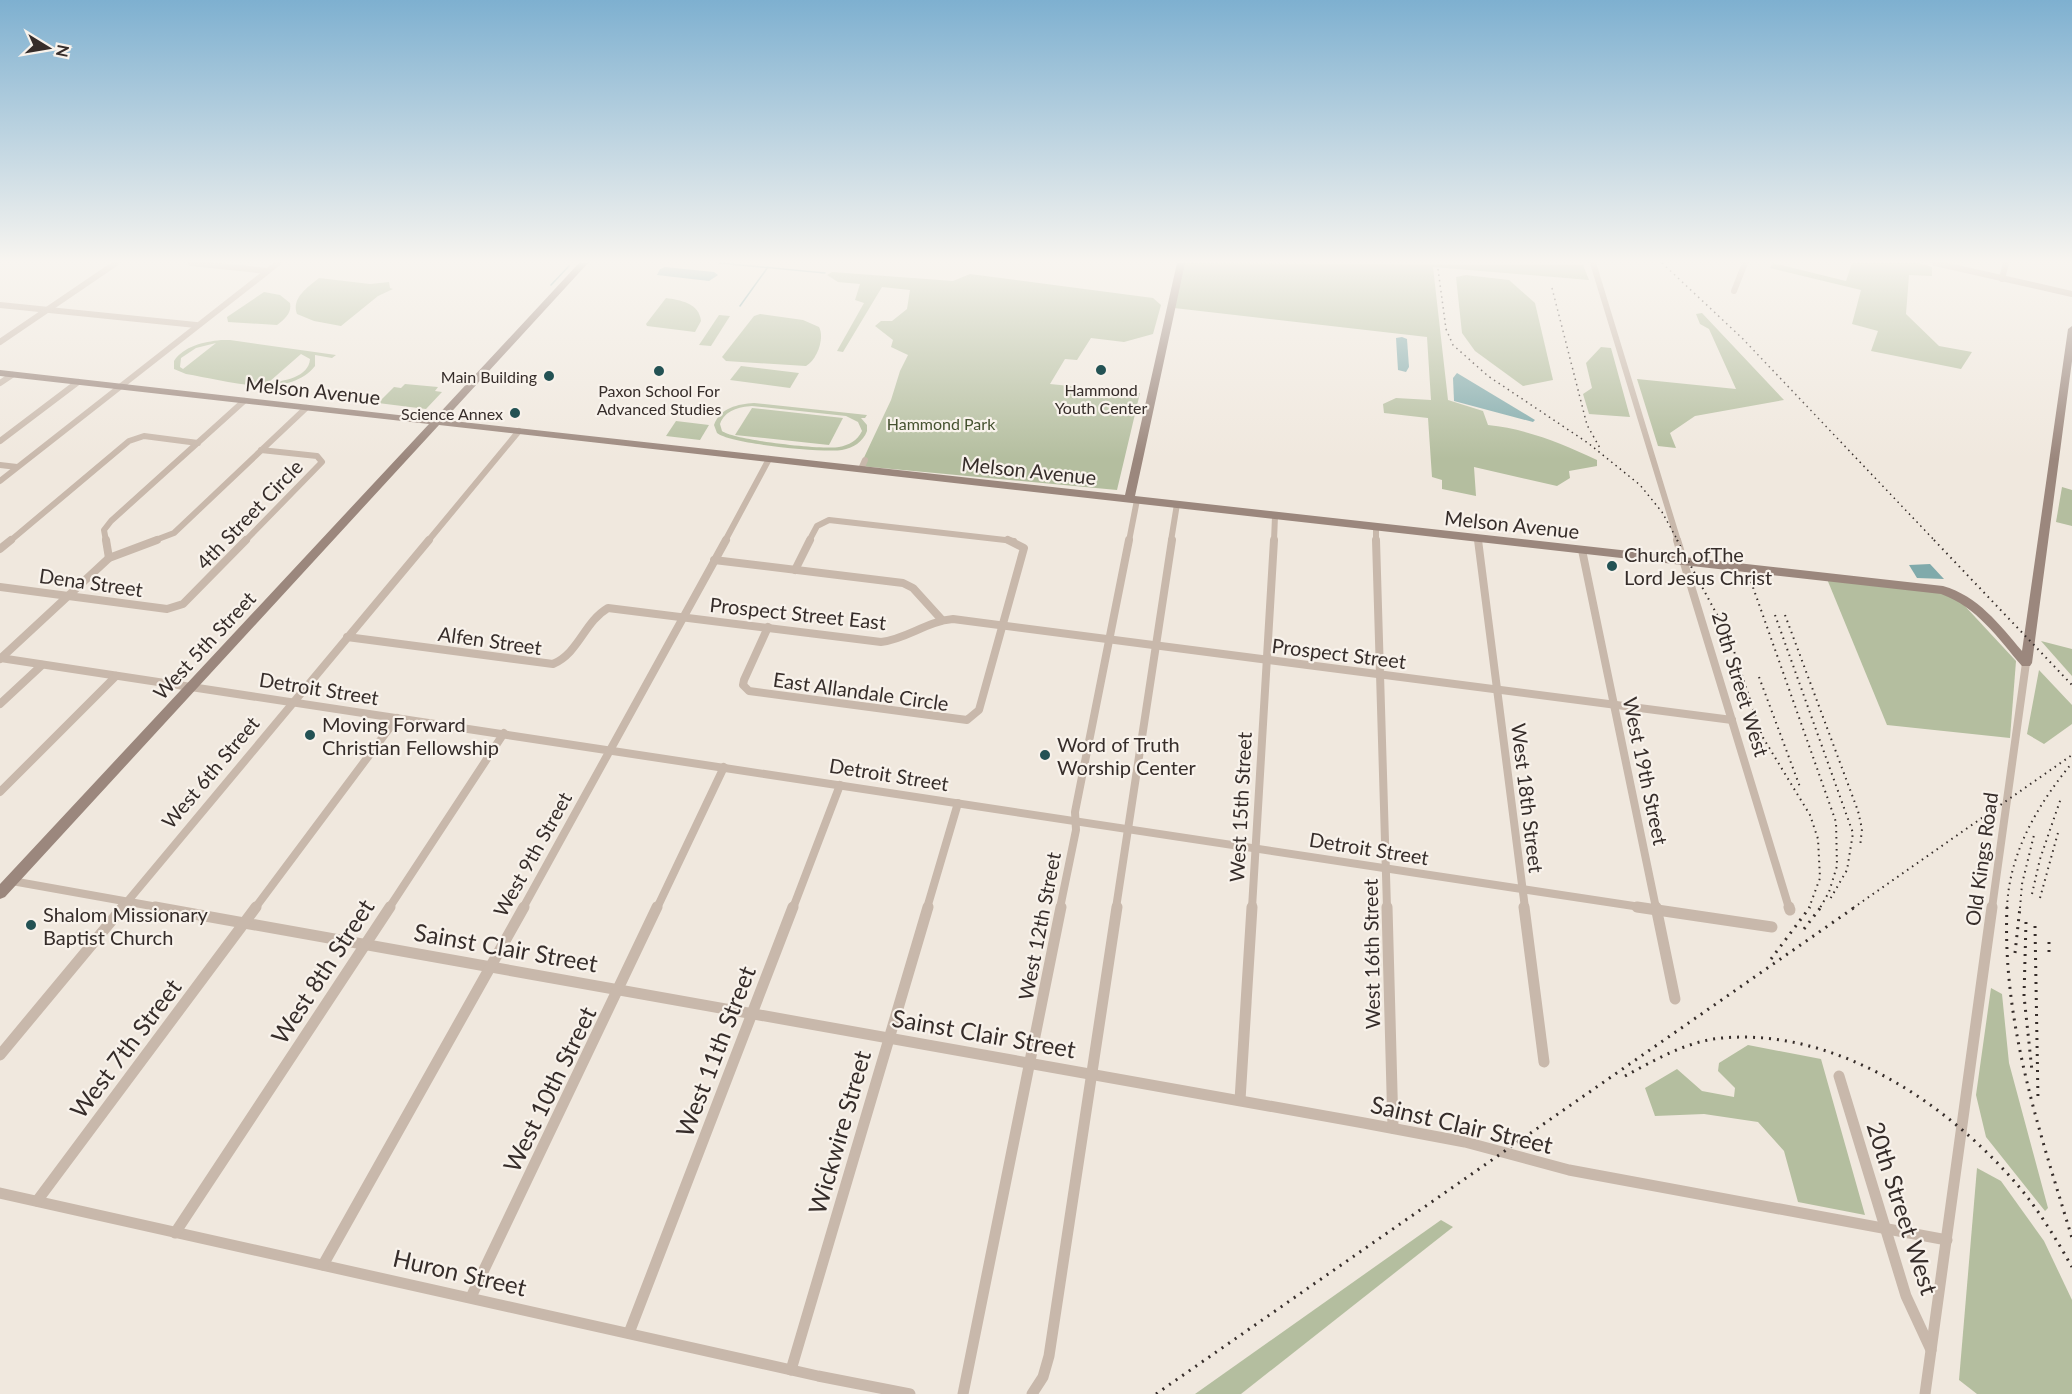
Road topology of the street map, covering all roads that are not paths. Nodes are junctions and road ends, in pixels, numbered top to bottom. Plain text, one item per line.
1 (21, 328) edge
2 (192, 328) edge
3 (523, 328) edge
4 (1168, 328) edge
5 (1613, 328) edge
6 (2072, 328) edge
7 (0, 342) edge
8 (0, 373) edge
9 (12, 375) junction
10 (2068, 379) edge
11 (78, 382) junction
12 (0, 384) edge
13 (119, 387) junction
14 (244, 401) junction
15 (306, 408) junction
16 (436, 422) junction
17 (519, 431) junction
18 (0, 441) edge
19 (198, 442) junction
20 (261, 450) junction
21 (769, 459) junction
22 (0, 465) edge
23 (17, 467) junction
24 (0, 481) edge
25 (1133, 500) junction
26 (1177, 504) junction
27 (1275, 516) junction
28 (1376, 527) junction
29 (1478, 538) junction
30 (0, 549) edge
31 (1582, 550) junction
32 (109, 558) junction
33 (714, 560) junction
34 (1683, 561) junction
35 (795, 570) junction
36 (0, 587) edge
37 (68, 596) junction
38 (178, 607) joint
39 (683, 616) junction
40 (942, 620) junction
41 (1003, 626) junction
42 (768, 627) junction
43 (347, 637) junction
44 (1108, 639) junction
45 (1156, 645) junction
46 (0, 658) edge
47 (1266, 660) junction
48 (2026, 663) junction
49 (42, 665) junction
50 (1380, 675) junction
51 (116, 676) junction
52 (191, 687) junction
53 (1496, 690) junction
54 (292, 702) junction
55 (0, 704) edge
56 (1614, 705) junction
57 (397, 718) junction
58 (1732, 720) junction
59 (504, 733) junction
60 (611, 750) junction
61 (724, 767) junction
62 (840, 785) junction
63 (0, 792) edge
64 (958, 803) junction
65 (1075, 820) junction
66 (1129, 828) junction
67 (1256, 848) junction
68 (1386, 869) junction
69 (12, 881) junction
70 (1522, 889) junction
71 (0, 893) edge
72 (127, 901) junction
73 (1658, 910) junction
74 (1790, 910) dead end
75 (246, 921) junction
76 (1772, 927) dead end
77 (365, 943) junction
78 (491, 965) junction
79 (620, 989) junction
80 (1675, 999) dead end
81 (752, 1013) junction
82 (889, 1037) junction
83 (0, 1055) edge
84 (1544, 1062) dead end
85 (1030, 1063) junction
86 (1093, 1073) junction
87 (1839, 1076) dead end
88 (1240, 1100) junction
89 (1393, 1128) junction
90 (0, 1193) edge
91 (38, 1201) junction
92 (1885, 1229) junction
93 (175, 1233) junction
94 (1947, 1239) junction
95 (323, 1265) junction
96 (471, 1297) junction
97 (628, 1333) junction
98 (1931, 1351) junction
99 (791, 1370) junction
100 (1034, 1391) edge
101 (910, 1394) edge
102 (963, 1394) edge
103 (1925, 1394) edge

1 - 7 street
2 - 13 street
3 - 16 street, West 5th Street
4 - 25 street, West 12th Street
5 - 34 street, 20th Street West
6 - 10 street, Old Kings Road
8 - 9 street, Melson Avenue
9 - 11 street, Melson Avenue
9 - 12 street
10 - 48 street, Old Kings Road
11 - 13 street, Melson Avenue
11 - 18 street
13 - 14 street, Melson Avenue
13 - 23 street
14 - 15 street, Melson Avenue
14 - 19 street
15 - 16 street, Melson Avenue
15 - 20 street
16 - 17 street, Melson Avenue
16 - 52 street, West 5th Street
17 - 21 street, Melson Avenue
17 - 43 street, West 6th Street
19 - 30 street
19 - 32 street
20 - 32 street
20 - 38 street, 4th Street Circle
21 - 25 street, Melson Avenue
21 - 33 street, West 9th Street
22 - 23 street
23 - 24 street
25 - 26 street, Melson Avenue
25 - 44 street, West 12th Street
26 - 27 street, Melson Avenue
26 - 45 street
27 - 28 street, Melson Avenue
27 - 47 street, West 15th Street
28 - 29 street, Melson Avenue
28 - 50 street, West 16th Street
29 - 31 street, Melson Avenue
29 - 53 street, West 18th Street
31 - 34 street, Melson Avenue
31 - 56 street, West 19th Street
32 - 37 street
33 - 35 street
33 - 39 street, West 9th Street
34 - 48 street, Melson Avenue
34 - 58 street, 20th Street West
35 - 40 street
35 - 41 street
36 - 37 street, Dena Street
37 - 38 street, Dena Street
37 - 46 street
39 - 42 street, Prospect Street East
39 - 43 street, Alfen Street
39 - 60 street, West 9th Street
40 - 41 street, Prospect Street
40 - 42 street, Prospect Street East
41 - 42 street, East Allandale Circle
41 - 44 street, Prospect Street
43 - 54 street, West 6th Street
44 - 45 street, Prospect Street
44 - 65 street, West 12th Street
45 - 47 street, Prospect Street
45 - 66 street
46 - 49 street, Detroit Street
47 - 50 street, Prospect Street
47 - 67 street, West 15th Street
48 - 94 street, Old Kings Road
49 - 51 street, Detroit Street
49 - 55 street
50 - 53 street, Prospect Street
50 - 68 street, West 16th Street
51 - 52 street, Detroit Street
51 - 63 street
52 - 54 street, Detroit Street
52 - 69 street, West 5th Street
53 - 56 street, Prospect Street
53 - 70 street, West 18th Street
54 - 57 street, Detroit Street
54 - 72 street, West 6th Street
56 - 58 street, Prospect Street
56 - 73 street, West 19th Street
57 - 59 street, Detroit Street
57 - 75 street, West 7th Street
58 - 74 street, 20th Street West
59 - 60 street, Detroit Street
59 - 77 street, West 8th Street
60 - 61 street, Detroit Street
60 - 78 street, West 9th Street
61 - 62 street, Detroit Street
61 - 79 street, West 10th Street
62 - 64 street, Detroit Street
62 - 81 street, West 11th Street
64 - 65 street, Detroit Street
64 - 82 street, Wickwire Street
65 - 66 street, Detroit Street
65 - 85 street, West 12th Street
66 - 67 street, Detroit Street
66 - 86 street
67 - 68 street, Detroit Street
67 - 88 street, West 15th Street
68 - 70 street, Detroit Street
68 - 89 street, West 16th Street
69 - 71 street, West 5th Street
69 - 72 street, Sainst Clair Street
70 - 73 street, Detroit Street
70 - 84 street, West 18th Street
72 - 75 street, Sainst Clair Street
72 - 83 street, West 6th Street
73 - 76 street, Detroit Street
73 - 80 street, West 19th Street
75 - 77 street, Sainst Clair Street
75 - 91 street, West 7th Street
77 - 78 street, Sainst Clair Street
77 - 93 street, West 8th Street
78 - 79 street, Sainst Clair Street
78 - 95 street, West 9th Street
79 - 81 street, Sainst Clair Street
79 - 96 street, West 10th Street
81 - 82 street, Sainst Clair Street
81 - 97 street, West 11th Street
82 - 85 street, Sainst Clair Street
82 - 99 street, Wickwire Street
85 - 86 street, Sainst Clair Street
85 - 102 street, West 12th Street
86 - 88 street, Sainst Clair Street
86 - 100 street
87 - 92 street, 20th Street West
88 - 89 street, Sainst Clair Street
89 - 92 street, Sainst Clair Street
90 - 91 street, Huron Street
91 - 93 street, Huron Street
92 - 94 street, Sainst Clair Street
92 - 98 street, 20th Street West
93 - 95 street, Huron Street
94 - 98 street, Old Kings Road
95 - 96 street, Huron Street
96 - 97 street, Huron Street
97 - 99 street, Huron Street
98 - 103 street, Old Kings Road
99 - 101 street, Huron Street

